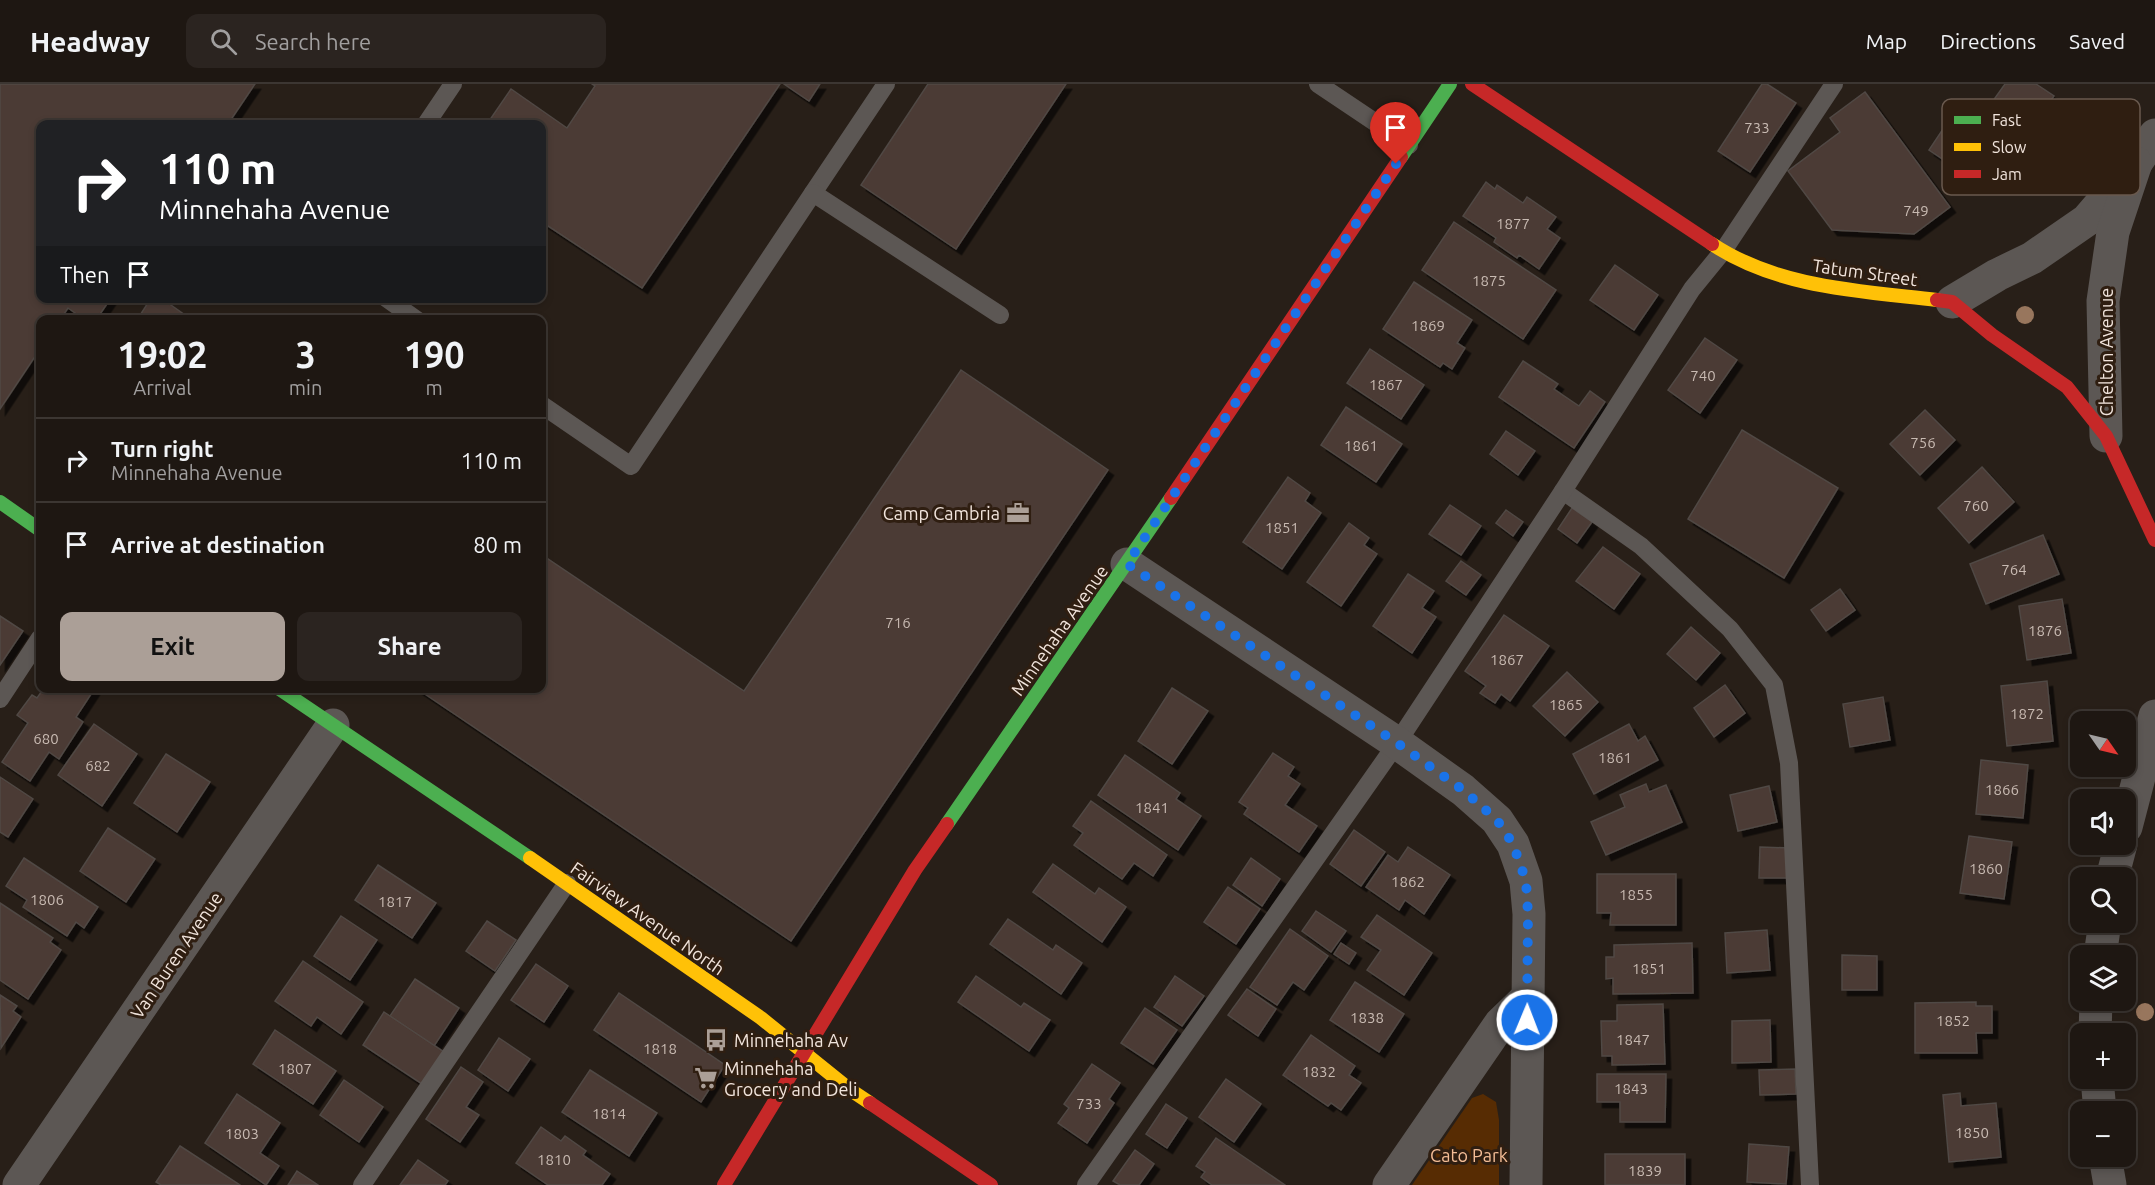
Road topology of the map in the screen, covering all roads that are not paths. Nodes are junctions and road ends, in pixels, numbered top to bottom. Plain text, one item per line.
1 (453, 84) edge
2 (886, 84) edge
3 (1318, 84) edge
4 (1450, 84) edge
5 (1473, 84) edge
6 (1834, 84) edge
7 (429, 120) edge
8 (2155, 135) edge
9 (1409, 144) junction
10 (2140, 158) edge
11 (813, 193) junction
12 (2109, 195) edge
13 (2126, 195) edge
14 (1723, 251) junction
15 (1952, 302) junction
16 (393, 303) edge
17 (410, 315) edge
18 (1000, 315) dead end
19 (546, 408) edge
20 (2106, 436) junction
21 (1563, 491) junction
22 (0, 502) edge
23 (36, 527) edge
24 (2155, 540) edge
25 (1127, 564) junction
26 (36, 644) edge
27 (285, 693) edge
28 (0, 699) edge
29 (2155, 716) edge
30 (333, 725) junction
31 (1397, 743) junction
32 (2136, 789) edge
33 (567, 883) junction
34 (1528, 997) junction
35 (806, 1053) junction
36 (2107, 1167) edge
37 (19, 1185) edge
38 (362, 1185) edge
39 (724, 1185) edge
40 (991, 1185) edge
41 (1086, 1185) edge
42 (1389, 1185) edge
43 (1526, 1185) edge
44 (1810, 1185) edge
45 (2110, 1185) edge

1 - 7 lane
2 - 11 lane
3 - 9 lane
4 - 9 street, Minnehaha Avenue
5 - 14 street, Tatum Street
6 - 14 lane
8 - 10 street, Chelton Avenue
9 - 25 street, Minnehaha Avenue
11 - 18 lane
11 - 19 lane
12 - 15 street, Chelton Avenue
13 - 20 street, Chelton Avenue
14 - 15 street, Tatum Street
14 - 21 lane
15 - 20 street
16 - 17 lane
20 - 24 street
21 - 31 lane
21 - 44 lane
22 - 23 street
25 - 31 street
25 - 35 street, Minnehaha Avenue
26 - 28 lane
27 - 30 street, Fairview Avenue North
29 - 32 street
30 - 33 street, Fairview Avenue North
30 - 37 street, Van Buren Avenue
31 - 34 street
31 - 41 lane
33 - 35 street, Fairview Avenue North
33 - 38 lane
34 - 42 street
34 - 43 street
35 - 39 street, Minnehaha Avenue
35 - 40 street, Fairview Avenue North
36 - 45 street

